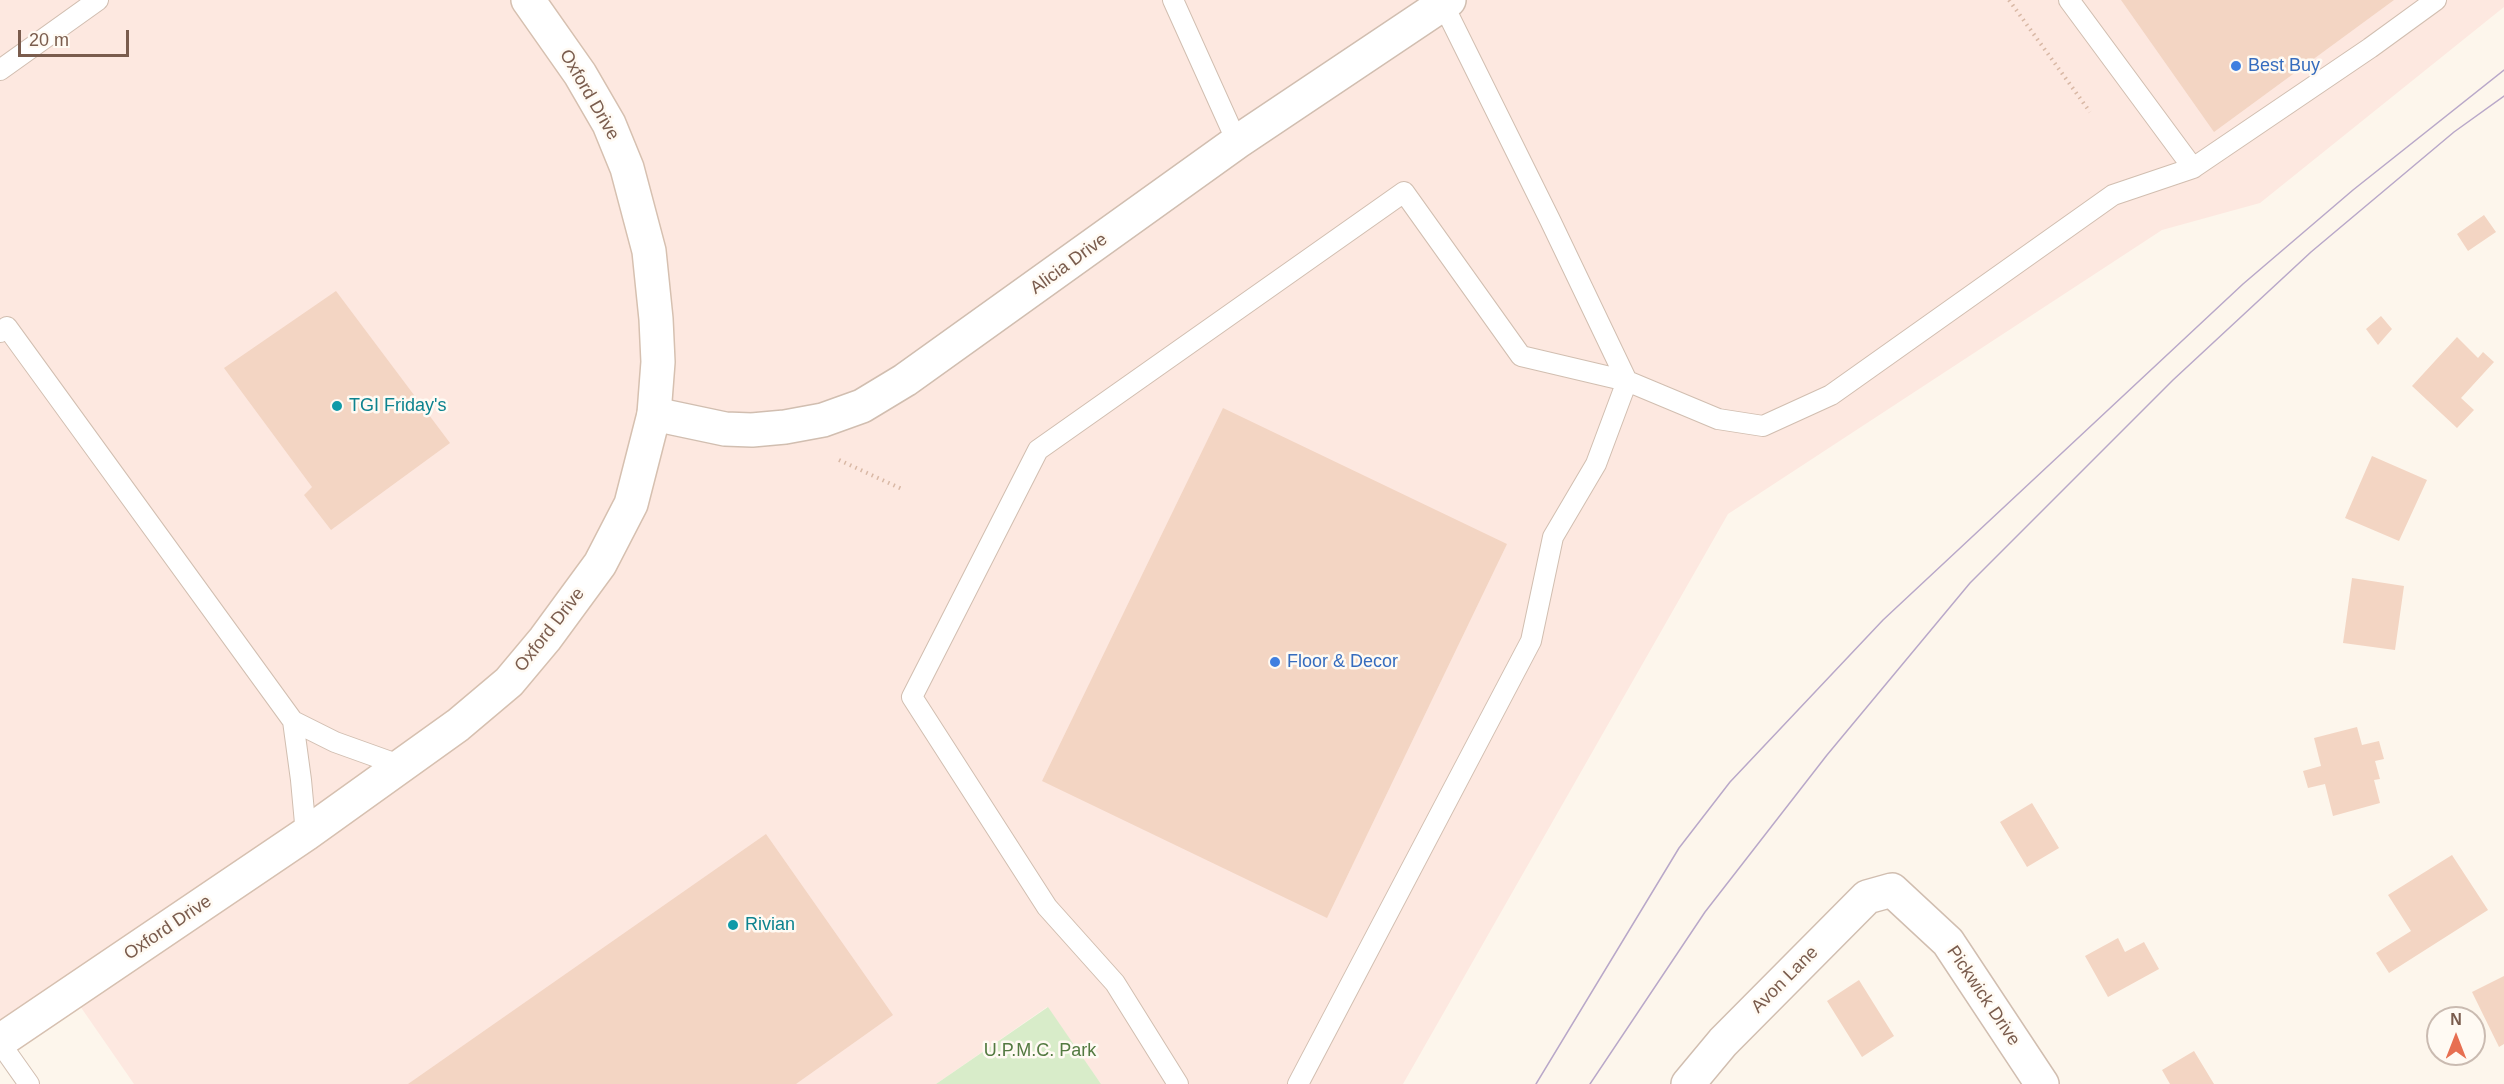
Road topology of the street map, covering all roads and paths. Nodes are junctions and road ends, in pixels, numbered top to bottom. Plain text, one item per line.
1 (98, 0) edge
2 (528, 0) edge
3 (1173, 0) edge
4 (2009, 0) edge
5 (2069, 0) edge
6 (2436, 0) edge
7 (1446, 2) edge
8 (0, 70) edge
9 (2090, 112) dead end
10 (1237, 142) junction
11 (2193, 168) junction
12 (2, 326) edge
13 (1627, 381) junction
14 (654, 414) junction
15 (839, 460) dead end
16 (904, 490) dead end
17 (293, 721) junction
18 (402, 766) junction
19 (306, 834) junction
20 (1892, 890) joint
21 (0, 1042) edge
22 (29, 1084) edge
23 (1178, 1084) edge
24 (1298, 1084) edge
25 (1688, 1084) edge
26 (2042, 1084) edge

1 - 8 lane
2 - 14 street, Oxford Drive
3 - 10 lane
4 - 9 path
5 - 11 lane
6 - 11 lane
7 - 10 street, Alicia Drive
7 - 13 lane
10 - 14 street, Alicia Drive
11 - 13 lane
12 - 17 lane
13 - 23 lane
13 - 24 lane
14 - 18 street, Oxford Drive
15 - 16 path
17 - 18 lane
17 - 19 lane
18 - 19 street, Oxford Drive
19 - 21 street, Oxford Drive
20 - 25 street, Avon Lane
20 - 26 street, Pickwick Drive
21 - 22 lane

